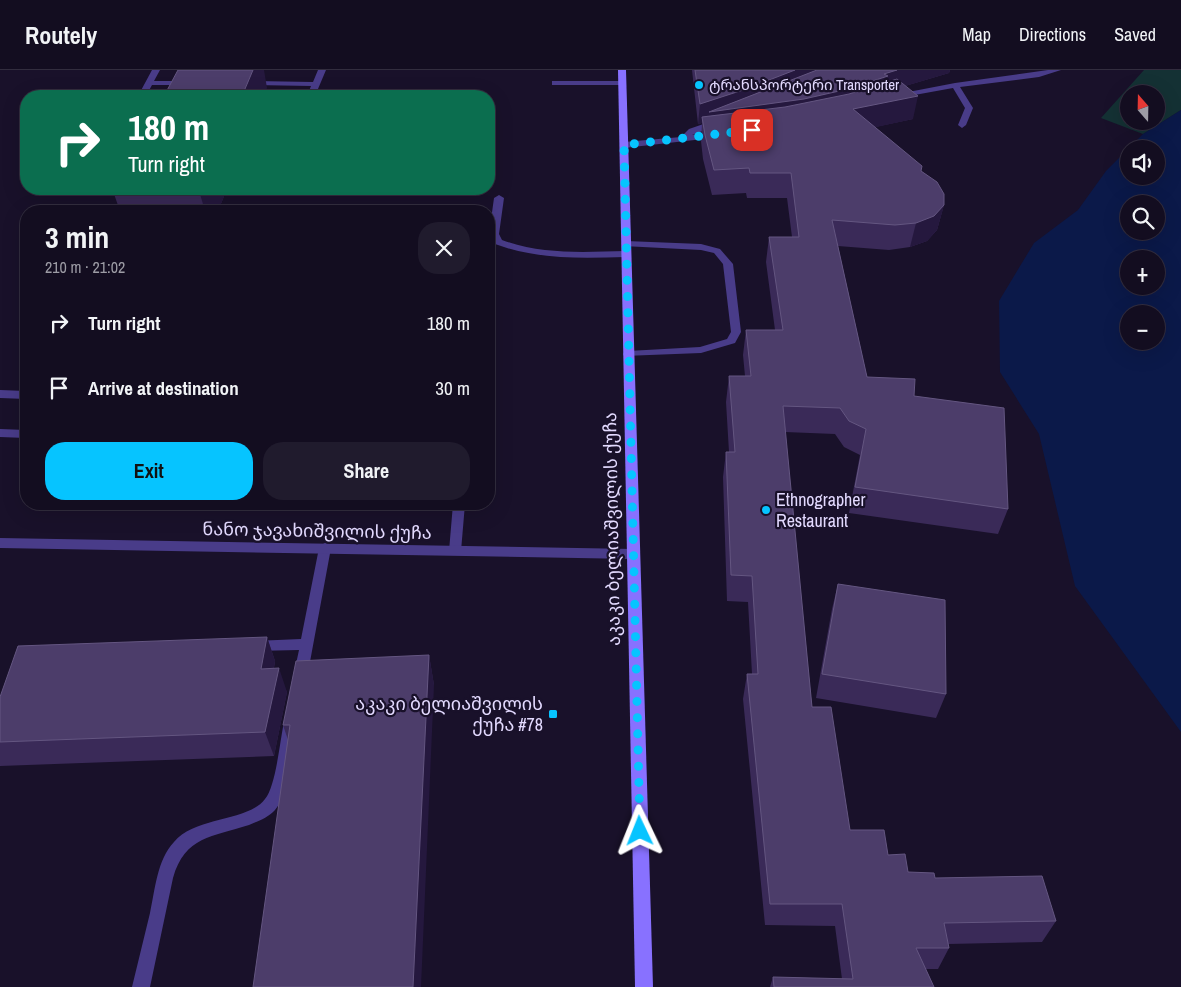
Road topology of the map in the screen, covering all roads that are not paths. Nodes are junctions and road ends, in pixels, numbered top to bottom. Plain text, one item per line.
1 (156, 70) edge
2 (322, 70) edge
3 (622, 70) edge
4 (1057, 70) edge
5 (149, 83) junction
6 (197, 83) edge
7 (237, 83) edge
8 (556, 83) dead end
9 (622, 83) junction
10 (316, 84) junction
11 (955, 85) junction
12 (145, 90) edge
13 (314, 90) edge
14 (888, 99) edge
15 (731, 118) edge
16 (962, 125) dead end
17 (724, 134) edge
18 (683, 139) junction
19 (624, 145) junction
20 (499, 198) dead end
21 (495, 227) edge
22 (495, 236) edge
23 (626, 249) junction
24 (628, 354) junction
25 (0, 394) edge
26 (20, 395) edge
27 (0, 433) edge
28 (20, 434) edge
29 (458, 510) edge
30 (0, 543) edge
31 (325, 548) junction
32 (455, 550) junction
33 (632, 554) junction
34 (306, 644) junction
35 (237, 646) edge
36 (297, 692) edge
37 (293, 711) edge
38 (141, 987) edge
39 (644, 987) edge

1 - 5 street
2 - 10 street
3 - 9 main road, აკაკი ბელიაშვილის ქუჩა
4 - 11 street
5 - 6 street
5 - 12 street
7 - 10 street
8 - 9 street
9 - 19 main road, აკაკი ბელიაშვილის ქუჩა
10 - 13 street
11 - 14 street
11 - 16 street
15 - 18 street
17 - 18 street
18 - 19 street
19 - 23 main road, აკაკი ბელიაშვილის ქუჩა
20 - 21 street
22 - 23 street
23 - 24 main road, აკაკი ბელიაშვილის ქუჩა
23 - 24 street
24 - 33 main road, აკაკი ბელიაშვილის ქუჩა
25 - 26 street
27 - 28 street
29 - 32 street
30 - 31 street, ნანო ჯავახიშვილის ქუჩა
31 - 32 street, ნანო ჯავახიშვილის ქუჩა
31 - 34 street
32 - 33 street, ნანო ჯავახიშვილის ქუჩა
33 - 39 main road, აკაკი ბელიაშვილის ქუჩა
34 - 35 street
34 - 36 street
37 - 38 street

